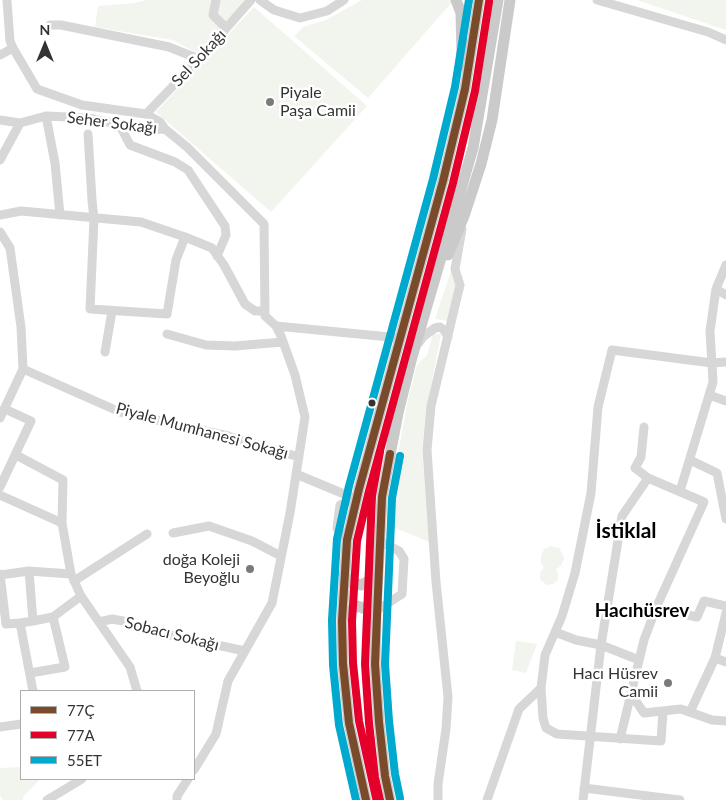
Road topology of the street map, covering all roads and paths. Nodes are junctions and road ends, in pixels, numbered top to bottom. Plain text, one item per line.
1 (216, 0) edge
2 (251, 0) edge
3 (260, 0) edge
4 (344, 0) edge
5 (456, 0) edge
6 (479, 0) edge
7 (498, 0) edge
8 (510, 0) edge
9 (596, 0) edge
10 (6, 1) edge
11 (50, 25) dead end
12 (226, 28) junction
13 (726, 40) edge
14 (12, 48) junction
15 (0, 55) edge
16 (199, 59) junction
17 (467, 70) junction
18 (146, 114) junction
19 (46, 116) junction
20 (0, 120) edge
21 (118, 122) junction
22 (20, 123) junction
23 (165, 129) junction
24 (88, 134) dead end
25 (0, 160) edge
26 (0, 215) edge
27 (60, 215) junction
28 (464, 216) junction
29 (94, 219) junction
30 (0, 232) edge
31 (185, 236) junction
32 (218, 256) junction
33 (726, 265) edge
34 (433, 283) junction
35 (716, 290) junction
36 (726, 296) edge
37 (112, 311) junction
38 (265, 311) junction
39 (276, 326) junction
40 (167, 334) dead end
41 (448, 337) junction
42 (400, 338) junction
43 (283, 342) junction
44 (414, 350) junction
45 (105, 352) dead end
46 (726, 362) edge
47 (712, 363) junction
48 (23, 369) junction
49 (709, 395) junction
50 (726, 401) edge
51 (5, 409) junction
52 (0, 418) edge
53 (644, 427) dead end
54 (16, 455) junction
55 (299, 457) junction
56 (690, 460) junction
57 (296, 474) junction
58 (648, 478) junction
59 (0, 486) edge
60 (680, 491) junction
61 (0, 495) edge
62 (356, 499) junction
63 (726, 519) edge
64 (62, 523) junction
65 (173, 532) dead end
66 (147, 534) dead end
67 (380, 541) junction
68 (281, 556) junction
69 (378, 570) junction
70 (29, 571) junction
71 (0, 574) edge
72 (344, 574) junction
73 (73, 577) junction
74 (81, 596) junction
75 (726, 606) edge
76 (656, 608) junction
77 (376, 611) junction
78 (726, 613) edge
79 (53, 617) junction
80 (342, 620) junction
81 (33, 621) junction
82 (99, 622) junction
83 (20, 623) junction
84 (376, 624) junction
85 (555, 632) junction
86 (601, 645) junction
87 (245, 651) junction
88 (715, 658) junction
89 (639, 660) junction
90 (726, 662) edge
91 (30, 673) junction
92 (541, 688) junction
93 (33, 690) edge
94 (136, 690) edge
95 (631, 694) junction
96 (663, 712) junction
97 (690, 712) junction
98 (726, 721) edge
99 (20, 724) edge
100 (0, 727) edge
101 (590, 737) junction
102 (620, 739) junction
103 (195, 768) edge
104 (80, 780) edge
105 (187, 780) edge
106 (584, 788) junction
107 (47, 800) edge
108 (177, 800) edge
109 (366, 800) edge
110 (390, 800) edge
111 (438, 800) edge
112 (488, 800) edge
113 (583, 800) edge
114 (680, 800) edge

1 - 12 street
2 - 12 street, Sel Sokağı
3 - 4 street
5 - 17 main road
6 - 17 main road
7 - 34 main road
8 - 28 main road
9 - 13 street
10 - 14 street
11 - 16 street
12 - 16 street, Sel Sokağı
14 - 15 street
14 - 18 street
16 - 18 street, Sel Sokağı
17 - 42 main road
18 - 23 street
19 - 21 street, Seher Sokağı
19 - 22 street, Seher Sokağı
19 - 27 street
20 - 22 street, Seher Sokağı
21 - 23 street, Seher Sokağı
21 - 32 street
22 - 25 street
23 - 38 street
24 - 29 street
26 - 27 street
27 - 29 street
28 - 34 main road
28 - 41 street
29 - 31 street
29 - 37 street
30 - 48 street
31 - 32 street
31 - 37 street
32 - 38 street
33 - 35 street
34 - 44 main road
35 - 36 street
35 - 47 street
37 - 45 street
38 - 39 street
39 - 42 street
39 - 43 street
40 - 43 street
41 - 44 street
41 - 111 street
42 - 62 main road
43 - 55 street
44 - 67 main road
46 - 47 street
47 - 49 street
47 - 85 street
48 - 51 street
48 - 55 street, Piyale Mumhanesi Sokağı
49 - 50 street
49 - 56 street
51 - 52 street
51 - 54 street
53 - 58 street
54 - 59 street
54 - 64 street
55 - 57 street
56 - 60 street
56 - 63 street
57 - 62 street
57 - 68 street
58 - 60 street
58 - 86 street
60 - 76 street
61 - 64 street
62 - 72 main road
64 - 73 street
65 - 68 street
66 - 73 street
67 - 69 main road
67 - 77 street
68 - 87 street
69 - 72 main road
69 - 77 main road
70 - 71 street
70 - 73 street
70 - 81 street
71 - 83 street
72 - 80 main road
73 - 74 street
74 - 79 street
74 - 82 street
75 - 76 street
76 - 89 street
77 - 84 main road
78 - 88 street
79 - 81 street
79 - 91 street
80 - 84 main road
80 - 109 main road
81 - 83 street
82 - 87 street, Sobacı Sokağı
82 - 94 street
83 - 91 street
84 - 110 main road
85 - 86 street
85 - 92 street
86 - 89 street
86 - 101 street
87 - 103 street
88 - 90 street
88 - 97 street
89 - 95 street
91 - 93 street
92 - 101 street
92 - 112 street
95 - 96 street
95 - 102 street
96 - 97 street
96 - 102 street
97 - 98 street
99 - 100 street
101 - 102 street
101 - 106 street
104 - 107 street
105 - 108 street
106 - 113 street
106 - 114 street

